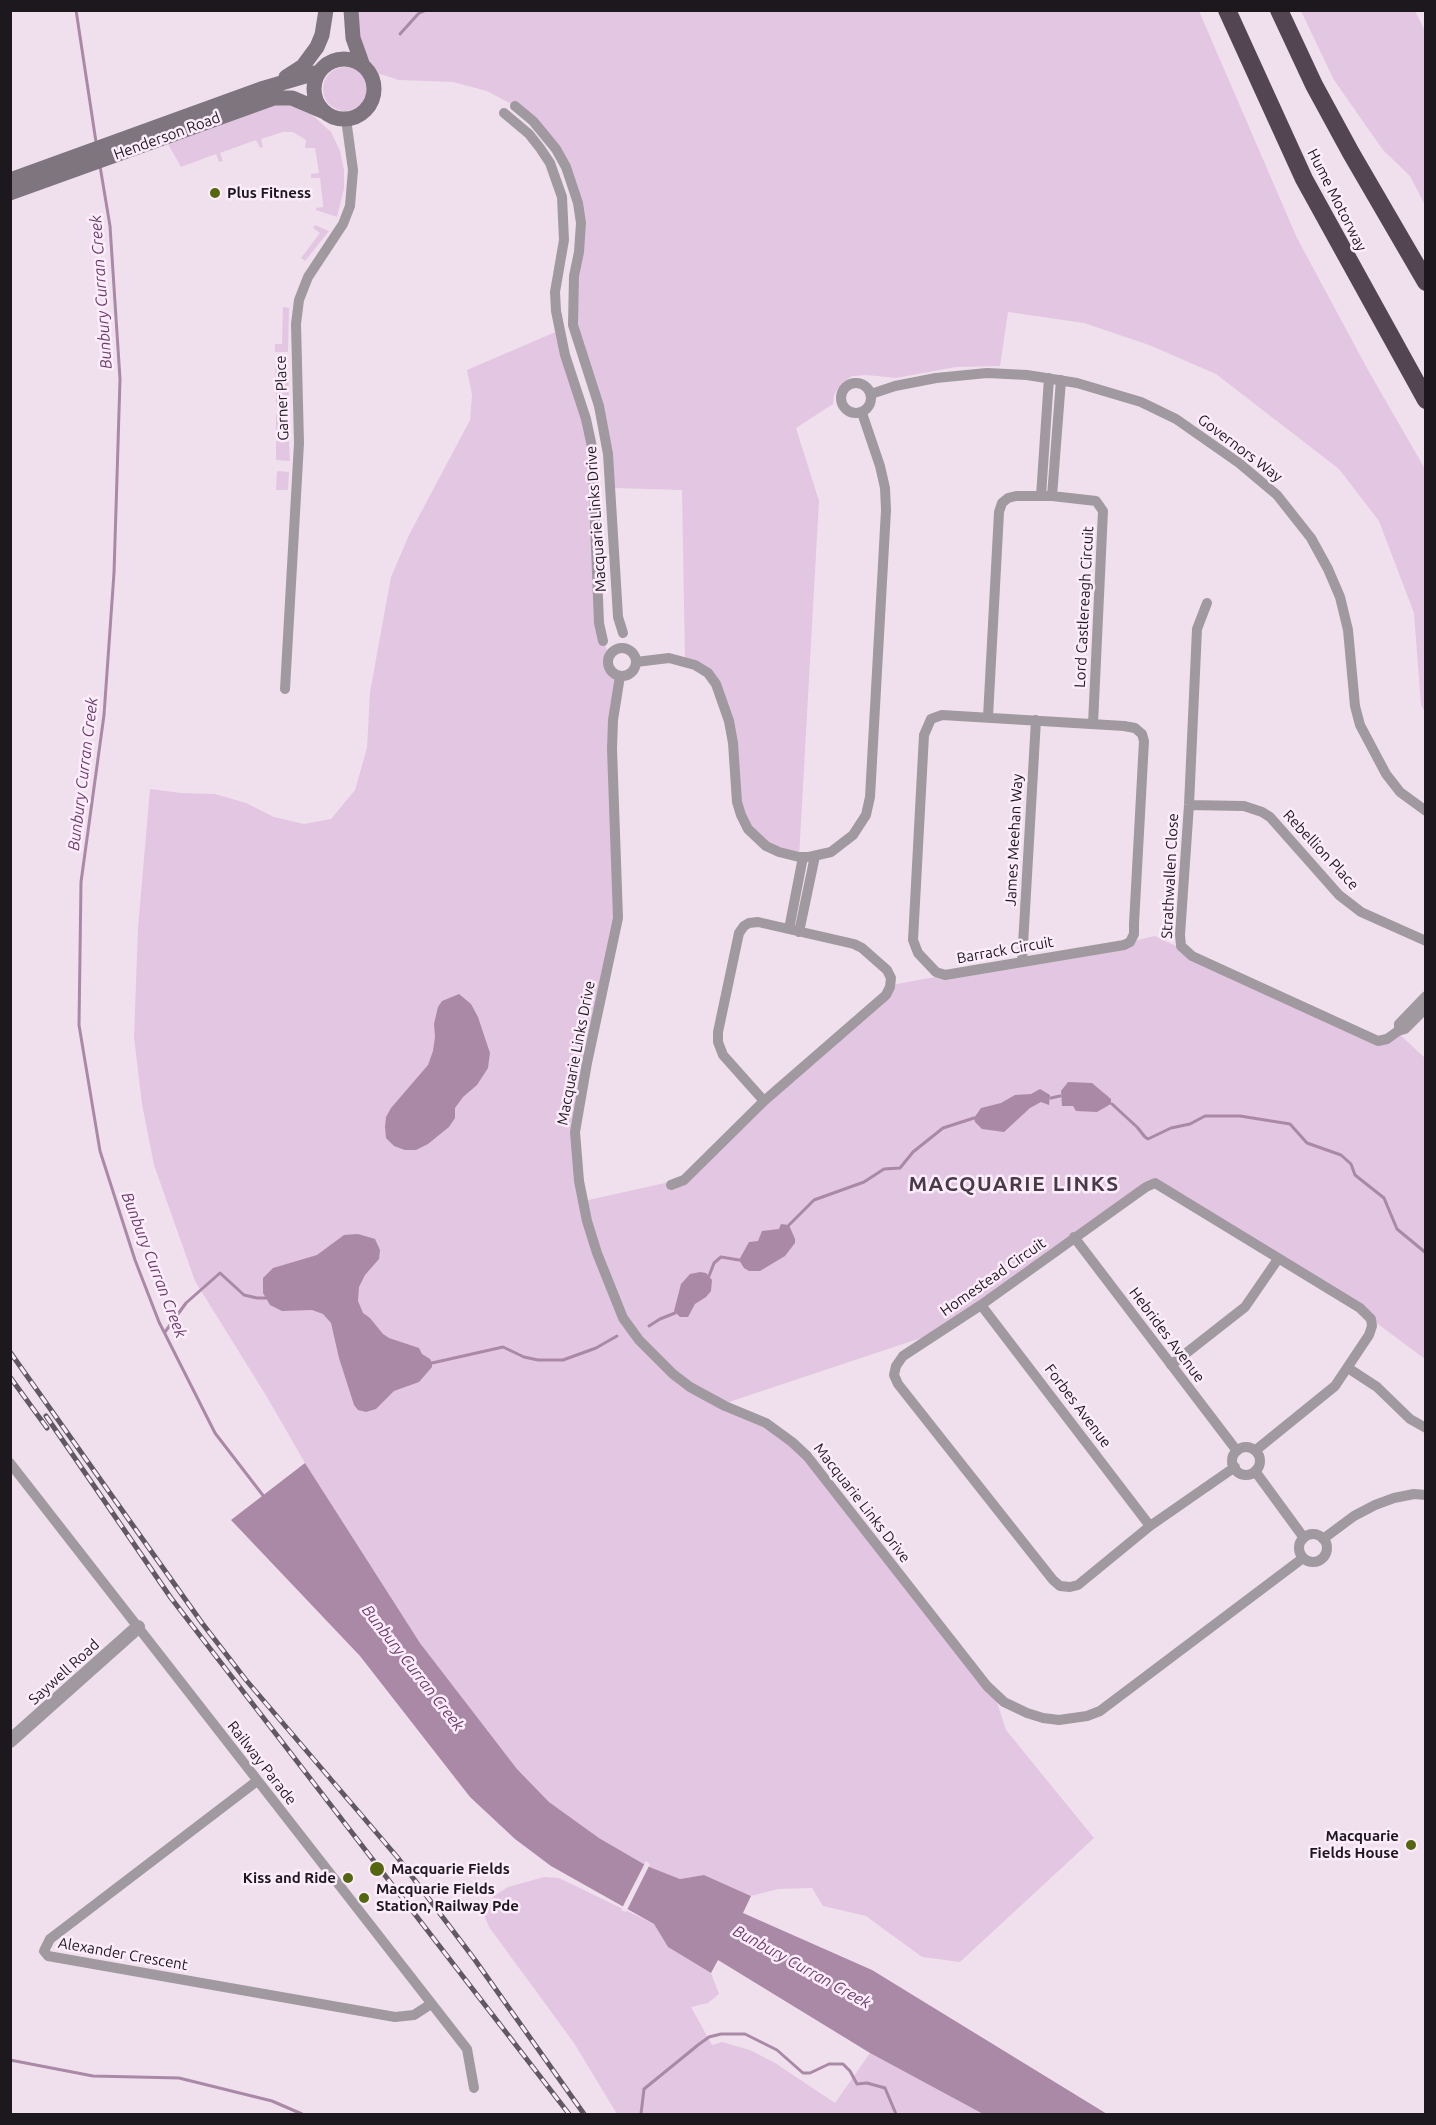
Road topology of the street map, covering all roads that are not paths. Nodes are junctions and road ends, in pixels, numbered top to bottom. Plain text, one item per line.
1 (326, 10) edge
2 (332, 10) edge
3 (351, 10) edge
4 (1227, 10) edge
5 (1279, 10) edge
6 (363, 66) junction
7 (321, 70) junction
8 (261, 89) junction
9 (515, 106) dead end
10 (325, 112) junction
11 (504, 113) dead end
12 (346, 119) junction
13 (162, 131) junction
14 (40, 175) junction
15 (10, 180) edge
16 (10, 193) edge
17 (1425, 282) edge
18 (1055, 379) junction
19 (871, 394) junction
20 (1425, 400) edge
21 (862, 413) junction
22 (1047, 496) junction
23 (1207, 603) dead end
24 (623, 633) dead end
25 (603, 641) dead end
26 (636, 662) junction
27 (620, 676) junction
28 (285, 689) dead end
29 (988, 717) junction
30 (1036, 720) junction
31 (1093, 724) junction
32 (1189, 805) junction
33 (1425, 811) edge
34 (815, 856) junction
35 (803, 857) junction
36 (794, 931) junction
37 (1425, 940) edge
38 (1022, 962) junction
39 (1425, 996) edge
40 (1425, 1008) edge
41 (1398, 1030) junction
42 (764, 1101) junction
43 (671, 1185) dead end
44 (1074, 1237) junction
45 (1278, 1259) junction
46 (981, 1305) junction
47 (1171, 1365) junction
48 (1348, 1368) junction
49 (1425, 1428) edge
50 (1256, 1450) junction
51 (1237, 1451) junction
52 (10, 1463) edge
53 (1234, 1467) junction
54 (1255, 1471) junction
55 (1425, 1495) edge
56 (1150, 1526) junction
57 (1304, 1538) junction
58 (1323, 1539) junction
59 (1303, 1558) junction
60 (138, 1627) junction
61 (10, 1741) edge
62 (257, 1781) junction
63 (432, 2004) junction
64 (474, 2088) dead end

1 - 8 main road
2 - 7 main road
3 - 6 main road
4 - 20 highway, Hume Motorway
5 - 17 highway
6 - 7 main road
6 - 12 main road
7 - 8 main road, Henderson Road
7 - 10 main road
8 - 13 main road, Henderson Road
9 - 24 street, Macquarie Links Drive
10 - 12 main road
10 - 13 main road, Henderson Road
11 - 25 street, Macquarie Links Drive
12 - 28 street, Garner Place
13 - 14 main road, Henderson Road
14 - 15 main road, Henderson Road
14 - 16 main road, Henderson Road
18 - 19 street, Governors Way
18 - 22 street
18 - 33 street, Governors Way
19 - 21 street
19 - 21 street
21 - 34 street
22 - 29 street, Lord Castlereagh Circuit
22 - 31 street, Lord Castlereagh Circuit
23 - 32 street, Strathwallen Close
26 - 27 street
26 - 27 street
26 - 35 street
27 - 59 street, Macquarie Links Drive
29 - 30 street, Barrack Circuit
29 - 38 street, Barrack Circuit
30 - 31 street, Barrack Circuit
30 - 38 street, James Meehan Way
31 - 38 street, Barrack Circuit
32 - 37 street, Rebellion Place
32 - 41 street, Strathwallen Close
34 - 35 street
34 - 36 street
35 - 36 street
36 - 42 street
36 - 42 street
39 - 41 street
40 - 41 street
42 - 43 street
44 - 45 street, Homestead Circuit
44 - 46 street, Homestead Circuit
44 - 47 street, Hebrides Avenue
45 - 47 street
45 - 48 street, Homestead Circuit
46 - 56 street, Forbes Avenue
46 - 56 street, Homestead Circuit
47 - 51 street, Hebrides Avenue
48 - 49 street
48 - 50 street, Homestead Circuit
50 - 51 street
50 - 54 street
51 - 53 street
52 - 60 street, Railway Parade
53 - 54 street
53 - 56 street, Homestead Circuit
54 - 57 street
55 - 58 street
57 - 58 street
57 - 59 street
58 - 59 street
60 - 61 street, Saywell Road
60 - 62 street, Railway Parade
62 - 63 street, Railway Parade
62 - 63 street, Alexander Crescent
63 - 64 street, Railway Parade

